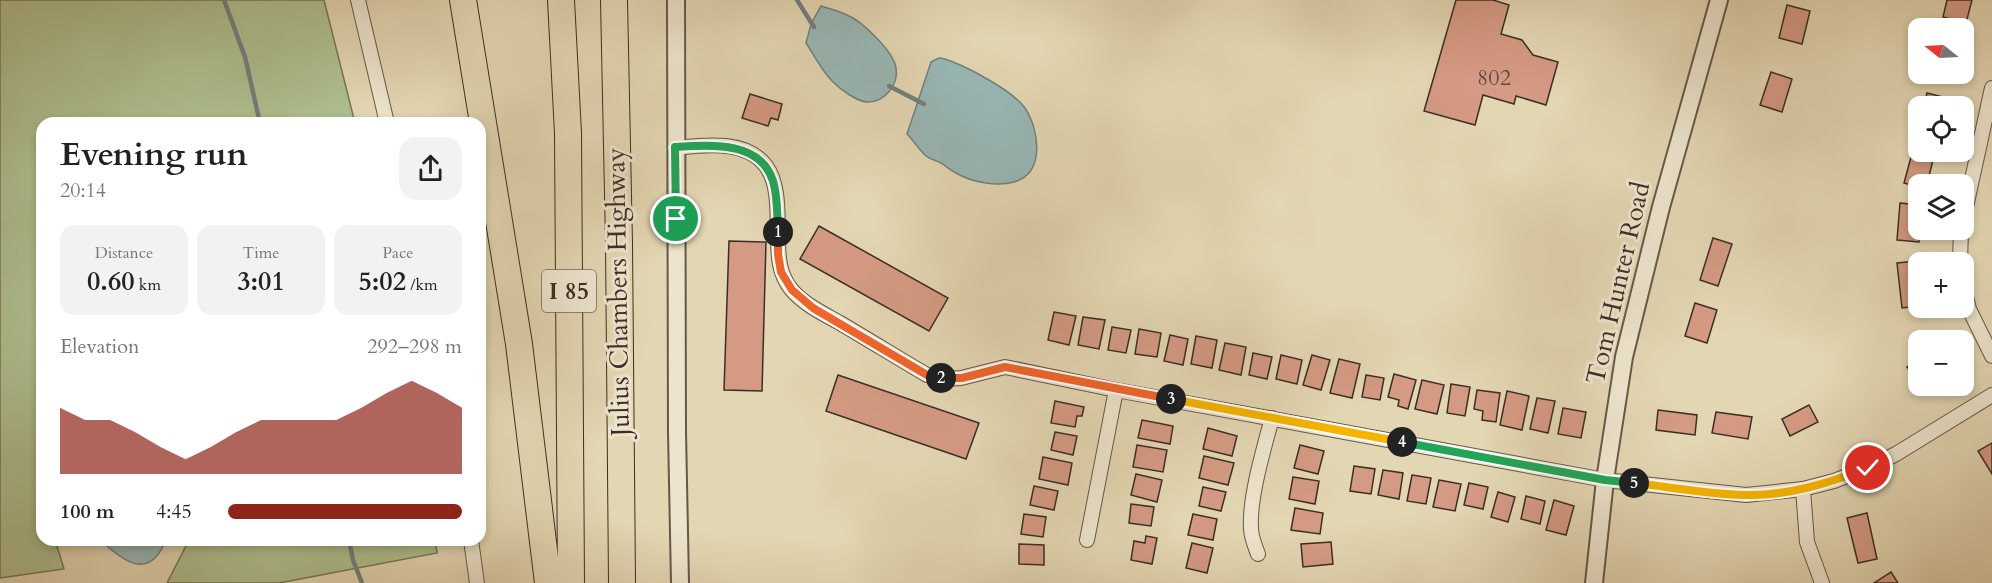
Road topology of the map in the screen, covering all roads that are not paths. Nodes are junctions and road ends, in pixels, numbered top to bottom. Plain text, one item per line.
1 (358, 0) edge
2 (463, 0) edge
3 (561, 0) edge
4 (614, 0) edge
5 (676, 0) edge
6 (1719, 0) edge
7 (1992, 88) edge
8 (386, 117) edge
9 (482, 117) edge
10 (486, 141) edge
11 (675, 147) junction
12 (1973, 174) edge
13 (1973, 318) edge
14 (1992, 356) edge
15 (1116, 390) junction
16 (1992, 395) edge
17 (1272, 418) junction
18 (1605, 480) junction
19 (1803, 489) junction
20 (1087, 540) dead end
21 (472, 546) edge
22 (1258, 554) dead end
23 (477, 583) edge
24 (548, 583) edge
25 (572, 583) edge
26 (622, 583) edge
27 (680, 583) edge
28 (1594, 583) edge
29 (1822, 583) edge

1 - 8 street
2 - 9 highway
3 - 25 highway, I 85
4 - 26 highway, Julius Chambers Highway / I 85
5 - 11 street
6 - 18 street, Tom Hunter Road
7 - 12 street
10 - 24 highway
11 - 15 street
11 - 27 street
13 - 14 street
15 - 17 street
15 - 20 street
16 - 19 street
17 - 18 street
17 - 22 street
18 - 19 street
18 - 28 street, Tom Hunter Road
19 - 29 street
21 - 23 street

